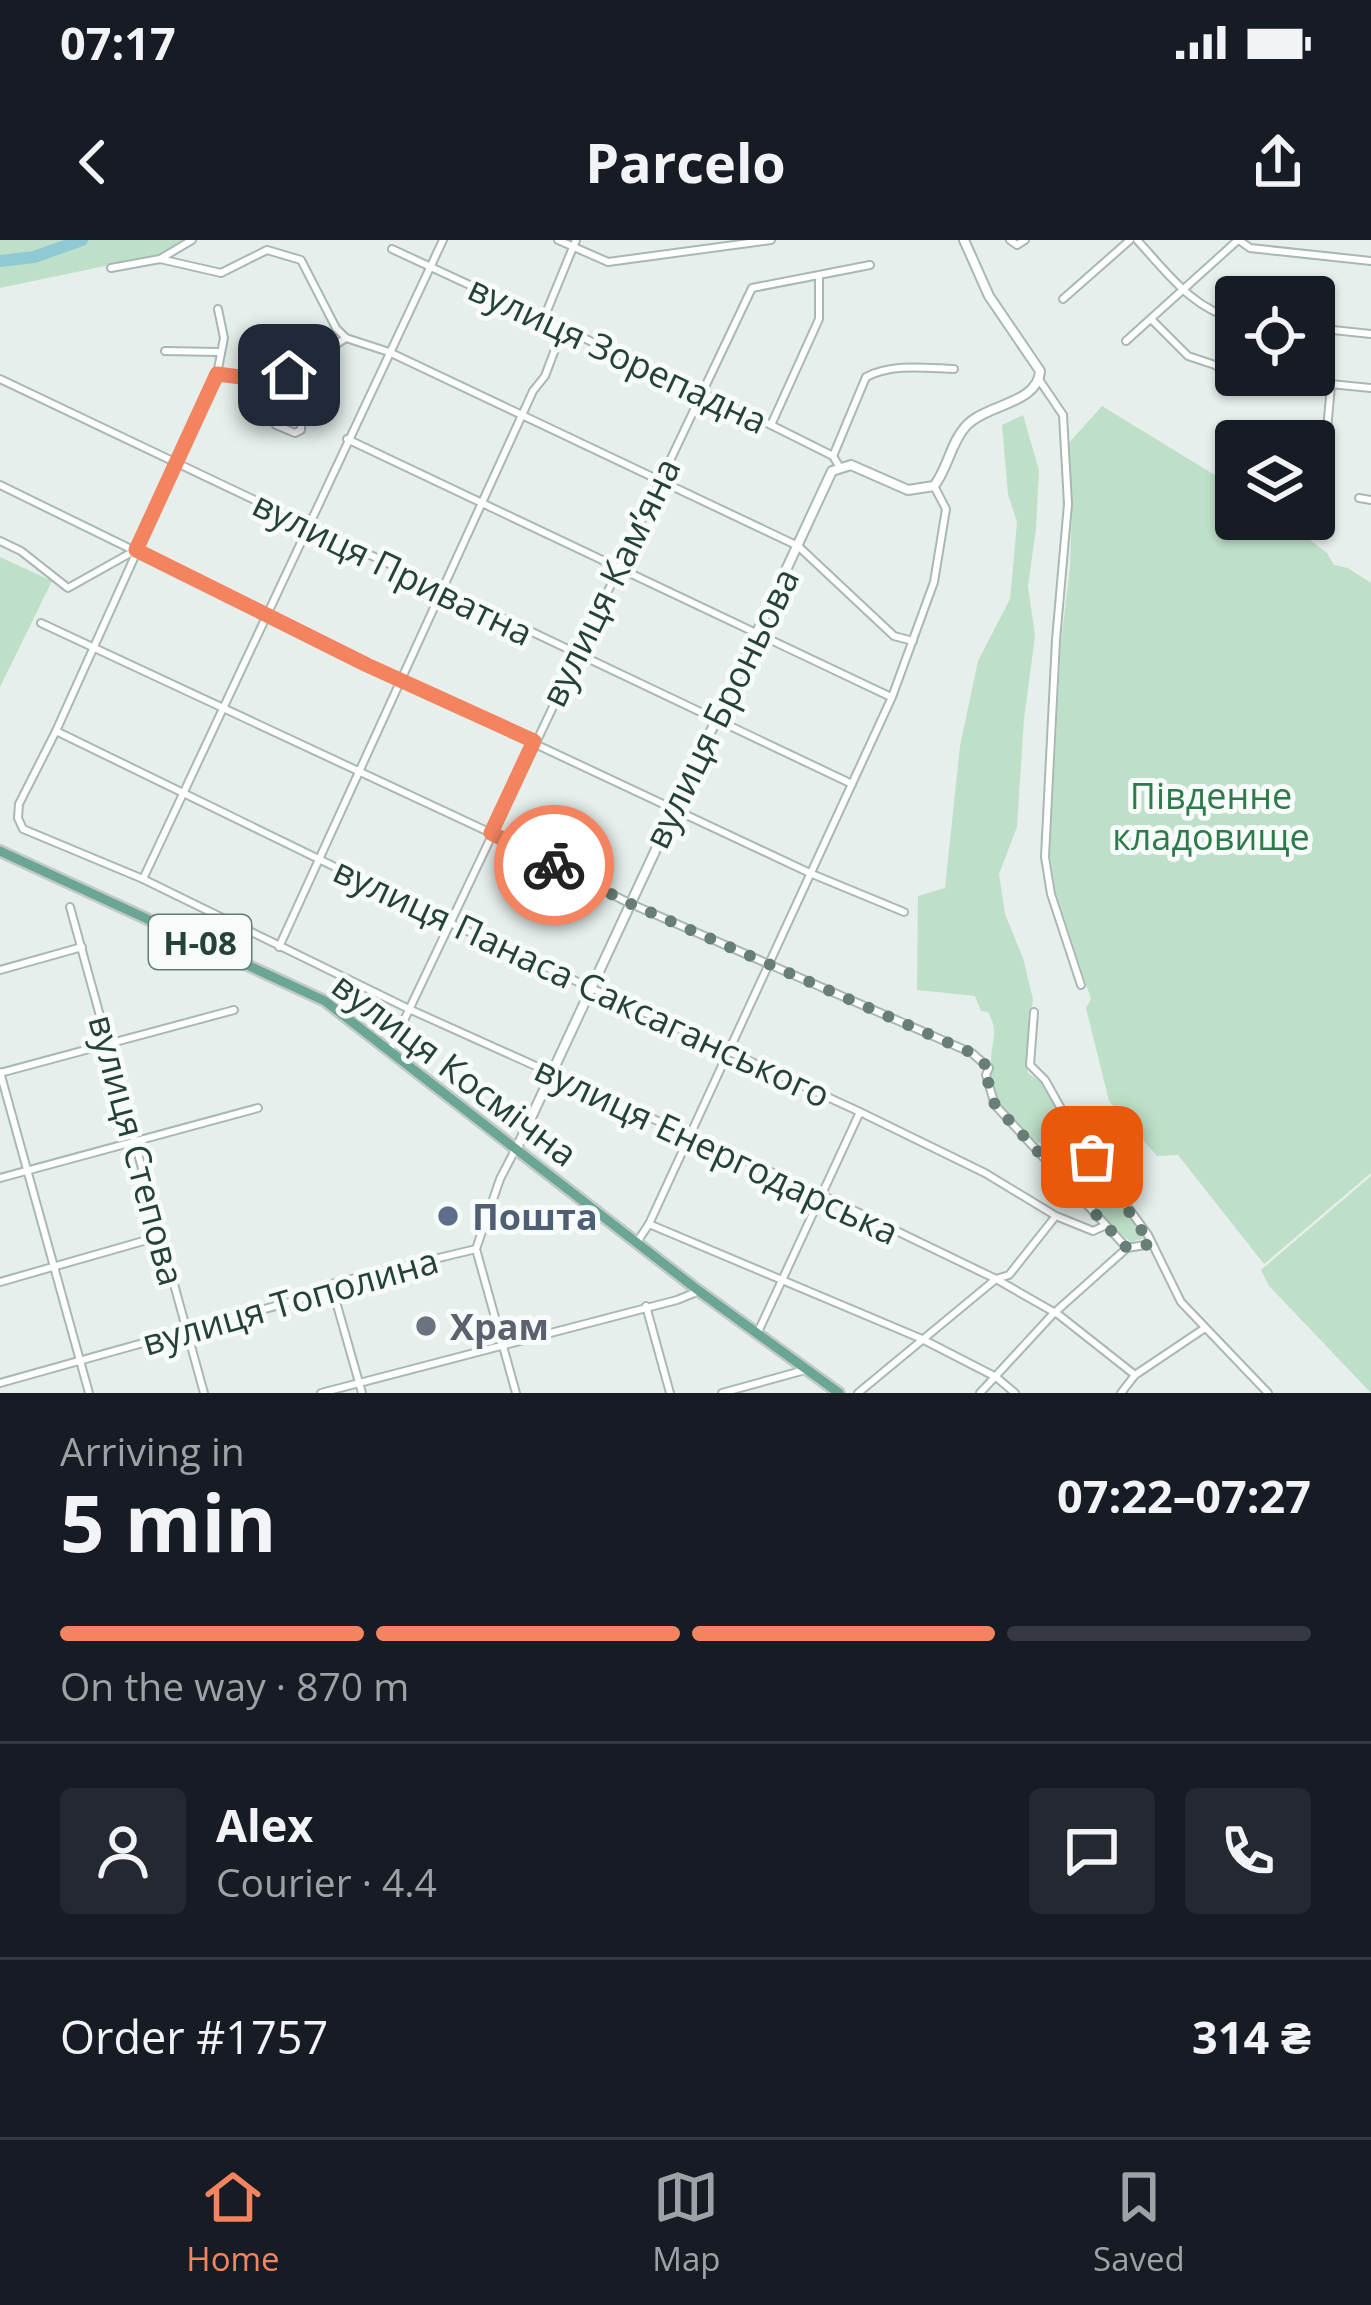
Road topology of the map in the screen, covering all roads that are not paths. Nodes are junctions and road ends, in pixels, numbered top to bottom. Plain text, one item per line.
1 (192, 240) edge
2 (443, 240) edge
3 (558, 240) edge
4 (771, 240) edge
5 (964, 240) edge
6 (1010, 240) edge
7 (1025, 240) edge
8 (1133, 240) edge
9 (1239, 240) edge
10 (574, 243) edge
11 (392, 249) dead end
12 (160, 259) junction
13 (1371, 261) edge
14 (870, 265) dead end
15 (431, 266) junction
16 (111, 268) dead end
17 (819, 276) junction
18 (1183, 290) junction
19 (1064, 299) dead end
20 (218, 309) dead end
21 (1215, 312) edge
22 (544, 318) junction
23 (1152, 320) junction
24 (563, 328) junction
25 (1335, 330) edge
26 (1371, 334) edge
27 (346, 338) junction
28 (1126, 340) dead end
29 (166, 351) dead end
30 (218, 352) junction
31 (389, 352) junction
32 (1215, 368) edge
33 (955, 369) dead end
34 (217, 374) junction
35 (289, 375) junction
36 (0, 380) edge
37 (1040, 381) junction
38 (1335, 385) edge
39 (1371, 388) edge
40 (699, 395) junction
41 (521, 416) junction
42 (276, 425) dead end
43 (771, 425) junction
44 (347, 439) junction
45 (832, 456) junction
46 (175, 464) junction
47 (839, 466) junction
48 (660, 479) junction
49 (0, 485) edge
50 (934, 486) junction
51 (1359, 498) dead end
52 (1371, 500) edge
53 (479, 505) junction
54 (308, 527) junction
55 (0, 541) edge
56 (799, 546) junction
57 (136, 550) junction
58 (617, 566) junction
59 (440, 591) junction
60 (264, 615) junction
61 (41, 623) dead end
62 (756, 633) junction
63 (913, 641) junction
64 (92, 646) junction
65 (575, 655) junction
66 (401, 681) junction
67 (892, 698) junction
68 (221, 709) junction
69 (713, 720) junction
70 (56, 731) junction
71 (534, 741) junction
72 (356, 772) junction
73 (852, 784) junction
74 (184, 792) junction
75 (672, 808) junction
76 (491, 833) junction
77 (0, 851) edge
78 (318, 858) junction
79 (812, 874) junction
80 (143, 879) junction
81 (629, 903) junction
82 (70, 907) dead end
83 (904, 912) dead end
84 (450, 923) junction
85 (82, 947) junction
86 (279, 947) junction
87 (768, 964) junction
88 (0, 970) edge
89 (1081, 985) dead end
90 (591, 989) junction
91 (410, 1009) junction
92 (234, 1010) dead end
93 (1034, 1012) dead end
94 (108, 1044) junction
95 (388, 1052) junction
96 (728, 1052) junction
97 (0, 1073) edge
98 (553, 1075) junction
99 (258, 1108) dead end
100 (860, 1112) junction
101 (688, 1138) junction
102 (135, 1143) junction
103 (516, 1150) junction
104 (28, 1170) junction
105 (0, 1178) edge
106 (822, 1195) junction
107 (1056, 1216) junction
108 (649, 1224) junction
109 (1104, 1226) junction
110 (161, 1236) junction
111 (638, 1242) junction
112 (1151, 1244) junction
113 (1127, 1248) junction
114 (476, 1249) junction
115 (54, 1266) junction
116 (996, 1279) junction
117 (0, 1282) edge
118 (783, 1283) junction
119 (332, 1284) junction
120 (699, 1291) junction
121 (646, 1306) junction
122 (1057, 1314) junction
123 (1205, 1328) junction
124 (187, 1330) junction
125 (758, 1332) junction
126 (922, 1340) junction
127 (503, 1346) junction
128 (80, 1360) junction
129 (808, 1370) junction
130 (1135, 1375) junction
131 (995, 1377) junction
132 (358, 1381) junction
133 (0, 1383) edge
134 (89, 1393) edge
135 (204, 1393) edge
136 (321, 1393) edge
137 (362, 1393) edge
138 (516, 1393) edge
139 (670, 1393) edge
140 (722, 1393) edge
141 (839, 1393) edge
142 (859, 1393) edge
143 (980, 1393) edge
144 (1015, 1393) edge
145 (1121, 1393) edge
146 (1268, 1393) edge

1 - 12 street
2 - 15 street
3 - 10 street
4 - 10 street
5 - 37 street
6 - 7 street
8 - 18 street
8 - 19 street
9 - 13 street
9 - 18 street
10 - 22 street
11 - 15 street, вулиця Зорепадна
12 - 16 street
12 - 27 street
14 - 17 street, вулиця Кам’яна
15 - 22 street, вулиця Зорепадна
15 - 31 street
17 - 40 street, вулиця Кам’яна
17 - 43 street
18 - 21 street
18 - 23 street
20 - 30 street
22 - 24 street, вулиця Зорепадна
23 - 28 street
23 - 32 street
24 - 40 street, вулиця Зорепадна
24 - 41 street
25 - 26 street
27 - 31 street
27 - 35 street
29 - 30 street
30 - 34 street
31 - 41 street
31 - 44 street
33 - 45 street
34 - 35 street
34 - 46 street
35 - 42 street
36 - 46 street, вулиця Приватна
37 - 50 street
37 - 89 street
38 - 39 street
40 - 43 street, вулиця Зорепадна
40 - 48 street, вулиця Кам’яна
41 - 48 street
41 - 53 street
43 - 45 street, вулиця Зорепадна
44 - 53 street
44 - 54 street
45 - 47 street, вулиця Зорепадна
46 - 54 street, вулиця Приватна
46 - 57 street
47 - 50 street
47 - 56 street, вулиця Броньова
48 - 56 street
48 - 58 street, вулиця Кам’яна
49 - 57 street
50 - 63 street
51 - 52 street
53 - 58 street
53 - 59 street
54 - 59 street, вулиця Приватна
54 - 60 street
55 - 57 street
56 - 62 street, вулиця Броньова
56 - 63 street
57 - 60 street
57 - 64 street
58 - 62 street
58 - 65 street, вулиця Кам’яна
59 - 65 street, вулиця Приватна
59 - 66 street
60 - 66 street
60 - 68 street
61 - 64 street
62 - 67 street
62 - 69 street, вулиця Броньова
63 - 67 street
64 - 68 street
64 - 70 street
65 - 69 street, вулиця Приватна
65 - 71 street, вулиця Кам’яна
66 - 71 street
66 - 72 street
67 - 73 street
68 - 72 street
68 - 74 street
69 - 73 street, вулиця Приватна
69 - 75 street, вулиця Броньова
70 - 74 street, вулиця Панаса Саксаганського
70 - 80 street, вулиця Енергодарська
71 - 75 street
71 - 76 street, вулиця Кам’яна
72 - 76 street
72 - 78 street
73 - 79 street
74 - 78 street, вулиця Панаса Саксаганського
74 - 80 street
75 - 79 street
75 - 81 street, вулиця Броньова
76 - 81 street
76 - 84 street, вулиця Кам’яна
77 - 95 main road, вулиця Космічна / Н-08
78 - 84 street, вулиця Панаса Саксаганського
78 - 86 street
79 - 83 street
79 - 87 street
80 - 86 street, вулиця Енергодарська
81 - 87 street
81 - 90 street, вулиця Броньова
82 - 85 street, вулиця Степова
84 - 90 street, вулиця Панаса Саксаганського
84 - 91 street, вулиця Кам’яна
85 - 88 street
85 - 94 street, вулиця Степова
86 - 91 street, вулиця Енергодарська
87 - 96 street
87 - 109 street
90 - 96 street, вулиця Панаса Саксаганського
90 - 98 street, вулиця Броньова
91 - 95 street, вулиця Кам’яна
91 - 98 street, вулиця Енергодарська
92 - 94 street
93 - 112 street
94 - 97 street
94 - 102 street, вулиця Степова
95 - 103 main road, вулиця Космічна / Н-08
96 - 100 street, вулиця Панаса Саксаганського
96 - 101 street
97 - 104 street
98 - 101 street, вулиця Енергодарська
98 - 103 street, вулиця Броньова
99 - 102 street
100 - 106 street
100 - 107 street, вулиця Панаса Саксаганського
101 - 106 street, вулиця Енергодарська
101 - 108 street
102 - 104 street
102 - 110 street, вулиця Степова
103 - 111 main road, вулиця Космічна / Н-08
103 - 114 street, вулиця Тополина
104 - 105 street
104 - 115 street
106 - 116 street, вулиця Енергодарська
106 - 118 street
107 - 109 street, вулиця Панаса Саксаганського
107 - 116 street
108 - 111 street
108 - 118 street
109 - 113 street
110 - 115 street
110 - 124 street, вулиця Степова
111 - 120 main road, вулиця Космічна / Н-08
112 - 113 street
112 - 123 street
113 - 122 street
114 - 119 street, вулиця Тополина
114 - 127 street
115 - 117 street
115 - 128 street
116 - 122 street, вулиця Енергодарська
116 - 126 street
118 - 125 street
118 - 126 street
119 - 124 street, вулиця Тополина
119 - 132 street
120 - 121 street
120 - 125 main road, вулиця Космічна / Н-08
121 - 127 street
121 - 139 street
122 - 130 street, вулиця Енергодарська
122 - 131 street
123 - 130 street
123 - 146 street
124 - 128 street, вулиця Тополина
124 - 135 street, вулиця Степова
125 - 129 main road, вулиця Космічна / Н-08
126 - 131 street
126 - 142 street
127 - 132 street
127 - 138 street
128 - 133 street, вулиця Тополина
128 - 134 street
129 - 140 street
129 - 141 main road, вулиця Космічна / Н-08
130 - 145 street
131 - 143 street
131 - 144 street
132 - 136 street
132 - 137 street

